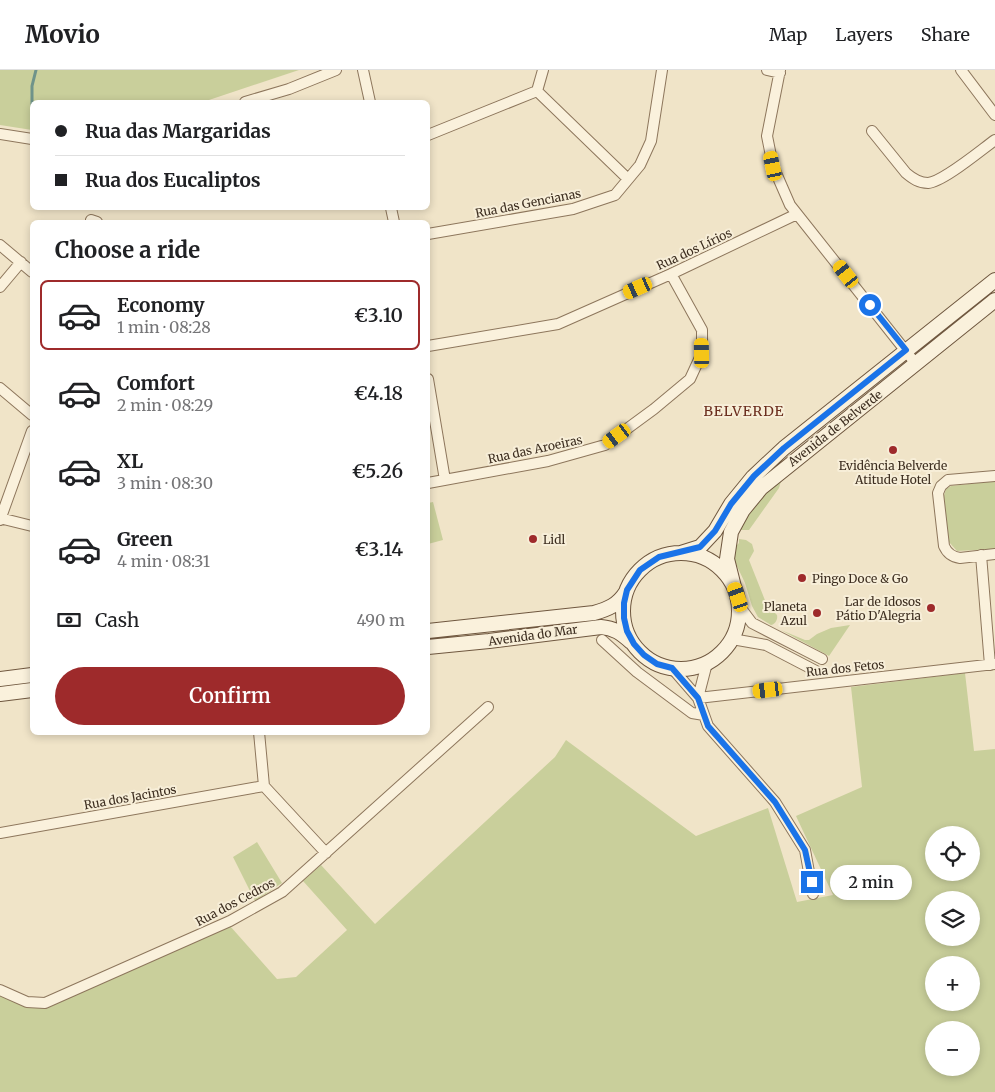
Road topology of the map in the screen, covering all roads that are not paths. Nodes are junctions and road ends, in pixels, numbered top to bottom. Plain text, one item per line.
1 (336, 70) edge
2 (362, 70) edge
3 (543, 70) edge
4 (662, 70) edge
5 (767, 70) edge
6 (961, 70) edge
7 (780, 72) edge
8 (537, 91) junction
9 (252, 100) edge
10 (370, 100) edge
11 (995, 115) edge
12 (872, 131) dead end
13 (0, 134) edge
14 (430, 134) edge
15 (30, 139) edge
16 (995, 140) edge
17 (628, 179) junction
18 (797, 214) junction
19 (430, 234) edge
20 (0, 245) edge
21 (21, 262) junction
22 (30, 270) edge
23 (671, 274) junction
24 (995, 280) edge
25 (0, 287) edge
26 (995, 300) edge
27 (430, 346) edge
28 (906, 350) junction
29 (916, 364) junction
30 (0, 388) edge
31 (430, 392) edge
32 (30, 413) edge
33 (30, 436) edge
34 (995, 476) edge
35 (445, 480) junction
36 (430, 483) edge
37 (0, 519) edge
38 (30, 526) edge
39 (681, 552) junction
40 (995, 554) edge
41 (981, 556) junction
42 (734, 587) junction
43 (627, 590) junction
44 (740, 607) junction
45 (430, 631) edge
46 (732, 639) junction
47 (602, 640) dead end
48 (634, 644) junction
49 (430, 647) edge
50 (822, 659) dead end
51 (707, 663) junction
52 (992, 665) edge
53 (672, 668) junction
54 (816, 671) dead end
55 (30, 676) edge
56 (0, 679) edge
57 (30, 690) edge
58 (0, 694) edge
59 (698, 698) junction
60 (488, 707) dead end
61 (704, 715) junction
62 (259, 735) edge
63 (264, 786) junction
64 (0, 833) edge
65 (326, 854) junction
66 (813, 894) dead end
67 (0, 990) edge

1 - 9 street
2 - 10 street
3 - 8 street
4 - 17 street, Rua das Gencianas
5 - 7 street
6 - 11 street
7 - 18 street
8 - 14 street
8 - 17 street
12 - 16 street
13 - 15 street
17 - 19 street, Rua das Gencianas
18 - 23 street, Rua dos Lírios
18 - 28 street
20 - 21 street
21 - 22 street
21 - 25 street
23 - 27 street, Rua dos Lírios
23 - 35 street, Rua das Aroeiras
24 - 28 main road, Avenida de Belverde
26 - 29 main road, Avenida de Belverde
28 - 29 street
28 - 39 main road, Avenida de Belverde
29 - 42 main road, Avenida de Belverde
30 - 32 street
31 - 35 street
33 - 37 street
34 - 41 street
35 - 36 street, Rua das Aroeiras
37 - 38 street
39 - 42 main road
39 - 43 main road
40 - 41 street
41 - 52 street
42 - 44 main road
43 - 45 main road, Avenida do Mar
43 - 48 main road
44 - 46 main road
44 - 50 street, Rua dos Fetos
46 - 51 main road
46 - 54 street, Rua dos Fetos
47 - 61 street
48 - 49 main road, Avenida do Mar
48 - 53 main road
51 - 53 main road
51 - 59 street
52 - 59 street, Rua dos Fetos
53 - 59 street
55 - 56 main road
57 - 58 main road
59 - 61 street
60 - 65 street, Rua dos Cedros
61 - 66 street
62 - 63 street
63 - 64 street, Rua dos Jacintos
63 - 65 street
65 - 67 street, Rua dos Cedros

